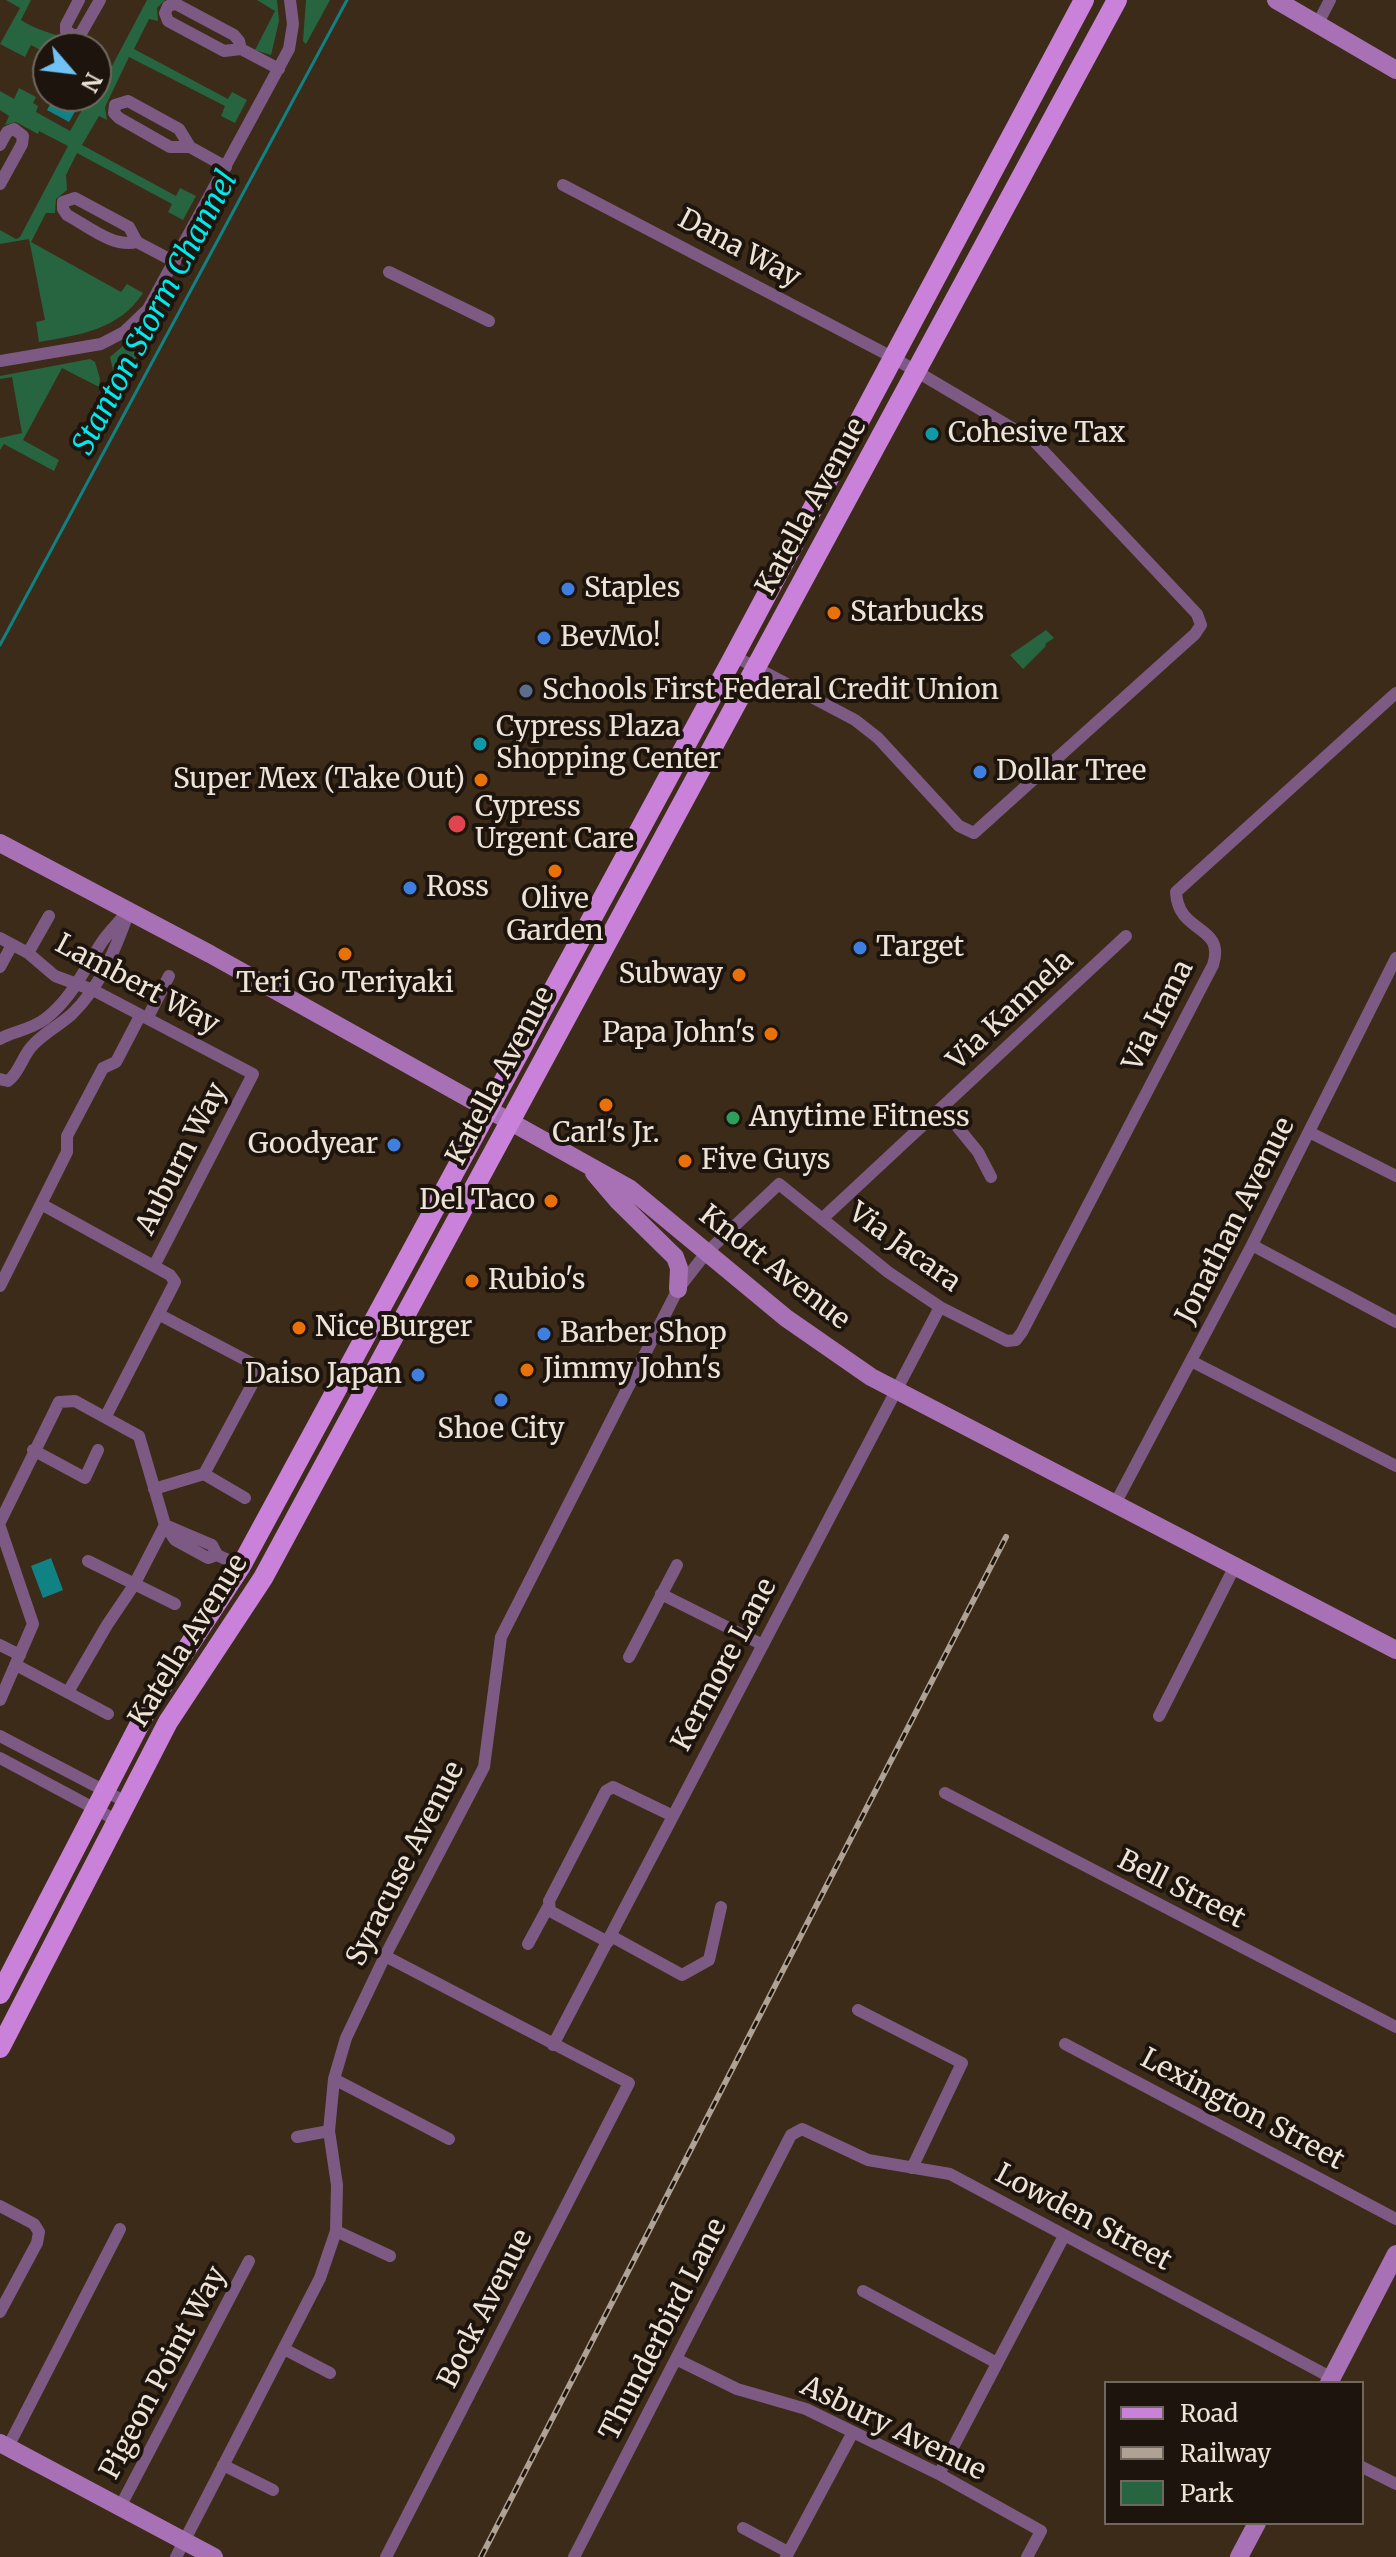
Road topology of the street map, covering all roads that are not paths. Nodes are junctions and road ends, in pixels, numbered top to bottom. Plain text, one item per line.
1 (79, 0) edge
2 (100, 0) edge
3 (290, 0) edge
4 (1084, 0) edge
5 (1117, 0) edge
6 (1276, 0) edge
7 (1330, 0) edge
8 (1318, 23) junction
9 (241, 49) junction
10 (279, 69) junction
11 (1396, 70) edge
12 (0, 145) edge
13 (190, 147) junction
14 (226, 167) junction
15 (0, 184) edge
16 (563, 185) dead end
17 (137, 242) junction
18 (175, 262) junction
19 (389, 272) dead end
20 (489, 321) dead end
21 (892, 357) junction
22 (0, 361) edge
23 (917, 371) junction
24 (734, 656) junction
25 (756, 667) junction
26 (1396, 693) edge
27 (0, 843) edge
28 (129, 911) junction
29 (49, 916) dead end
30 (1126, 936) dead end
31 (6, 942) edge
32 (28, 953) junction
33 (1396, 958) edge
34 (0, 967) edge
35 (169, 976) dead end
36 (77, 985) junction
37 (93, 990) junction
38 (144, 1016) junction
39 (27, 1031) junction
40 (0, 1039) edge
41 (34, 1044) junction
42 (253, 1074) joint
43 (0, 1079) edge
44 (942, 1108) junction
45 (486, 1109) junction
46 (509, 1121) junction
47 (1309, 1132) junction
48 (584, 1162) junction
49 (1396, 1176) edge
50 (991, 1177) dead end
51 (779, 1184) joint
52 (41, 1204) junction
53 (823, 1218) junction
54 (1252, 1245) junction
55 (706, 1253) junction
56 (154, 1266) junction
57 (0, 1286) edge
58 (678, 1289) junction
59 (940, 1307) junction
60 (160, 1315) junction
61 (1396, 1322) edge
62 (1007, 1341) joint
63 (359, 1347) junction
64 (1191, 1361) junction
65 (897, 1390) junction
66 (106, 1416) junction
67 (334, 1446) junction
68 (33, 1450) junction
69 (98, 1450) dead end
70 (1396, 1466) edge
71 (204, 1474) junction
72 (154, 1489) junction
73 (245, 1498) dead end
74 (1115, 1504) junction
75 (0, 1525) edge
76 (165, 1525) junction
77 (88, 1561) dead end
78 (677, 1565) dead end
79 (241, 1566) junction
80 (1235, 1566) junction
81 (134, 1585) junction
82 (661, 1594) junction
83 (175, 1604) dead end
84 (0, 1645) edge
85 (763, 1645) junction
86 (1396, 1650) edge
87 (629, 1657) dead end
88 (18, 1660) junction
89 (68, 1692) junction
90 (0, 1700) edge
91 (108, 1714) dead end
92 (1159, 1716) dead end
93 (0, 1736) edge
94 (0, 1758) edge
95 (945, 1793) dead end
96 (100, 1800) junction
97 (126, 1802) junction
98 (673, 1816) junction
99 (116, 1820) junction
100 (548, 1907) junction
101 (721, 1907) dead end
102 (609, 1939) junction
103 (528, 1944) dead end
104 (385, 1956) junction
105 (0, 1994) edge
106 (858, 2010) dead end
107 (1396, 2027) edge
108 (1065, 2044) dead end
109 (553, 2045) junction
110 (0, 2048) edge
111 (334, 2079) junction
112 (802, 2129) joint
113 (329, 2131) junction
114 (297, 2137) dead end
115 (449, 2139) dead end
116 (912, 2168) junction
117 (0, 2206) edge
118 (1396, 2219) edge
119 (120, 2229) dead end
120 (336, 2231) junction
121 (1064, 2236) junction
122 (1396, 2254) edge
123 (390, 2256) dead end
124 (249, 2261) dead end
125 (863, 2291) dead end
126 (0, 2312) edge
127 (284, 2349) junction
128 (676, 2359) junction
129 (997, 2363) junction
130 (330, 2373) dead end
131 (1331, 2380) edge
132 (853, 2432) junction
133 (4, 2445) edge
134 (223, 2465) junction
135 (1364, 2468) edge
136 (939, 2474) junction
137 (1396, 2484) edge
138 (273, 2490) dead end
139 (120, 2507) junction
140 (1256, 2525) edge
141 (743, 2528) dead end
142 (180, 2549) edge
143 (787, 2555) edge
144 (214, 2557) edge
145 (386, 2557) edge
146 (574, 2557) edge
147 (1027, 2557) edge
148 (1239, 2557) edge

1 - 2 street
3 - 10 street
4 - 21 main road, Katella Avenue
5 - 23 main road, Katella Avenue
6 - 8 main road
7 - 8 street
8 - 11 main road
9 - 9 street
9 - 10 street
10 - 14 street
12 - 15 street
13 - 13 street
13 - 14 street
14 - 18 street
16 - 21 street, Dana Way
17 - 17 street
17 - 18 street
18 - 22 street
19 - 20 street
21 - 23 street, Dana Way
21 - 24 main road, Katella Avenue
23 - 25 main road, Katella Avenue
23 - 25 street, Dana Way
24 - 25 street
24 - 45 main road, Katella Avenue
25 - 46 main road, Katella Avenue
26 - 62 street, Via Irana
27 - 28 main road, Knott Avenue
28 - 36 street
28 - 37 street
28 - 45 main road, Knott Avenue
29 - 32 street
30 - 44 street, Via Kannela
31 - 32 street, Lambert Way
31 - 34 street
32 - 36 street, Lambert Way
33 - 47 street, Jonathan Avenue
35 - 38 street
36 - 37 street, Lambert Way
36 - 39 street
37 - 38 street, Lambert Way
37 - 41 street
38 - 42 street, Lambert Way
38 - 52 street
39 - 40 street
39 - 41 street
41 - 43 street
42 - 56 street, Auburn Way
44 - 50 street
44 - 53 street, Via Kannela
45 - 46 main road, Knott Avenue
45 - 63 main road, Katella Avenue
46 - 48 main road, Knott Avenue
46 - 67 main road, Katella Avenue
47 - 49 street
47 - 54 street, Jonathan Avenue
48 - 55 main road, Knott Avenue
48 - 58 main road
51 - 53 street, Via Jacara
51 - 55 street, Syracuse Avenue
52 - 56 street
52 - 57 street
53 - 59 street, Via Jacara
54 - 61 street
54 - 64 street, Jonathan Avenue
55 - 58 street, Syracuse Avenue
55 - 65 main road, Knott Avenue
56 - 60 street
58 - 104 street, Syracuse Avenue
59 - 62 street, Via Jacara
59 - 65 street, Kermore Lane
60 - 66 street
60 - 71 street
63 - 67 main road
63 - 79 main road, Katella Avenue
64 - 70 street
64 - 74 street, Jonathan Avenue
65 - 74 main road, Knott Avenue
65 - 85 street, Kermore Lane
66 - 68 street
66 - 72 street
67 - 97 main road, Katella Avenue
68 - 69 street
68 - 75 street
71 - 72 street
71 - 73 street
72 - 76 street
74 - 80 main road, Knott Avenue
75 - 88 street
76 - 79 street
76 - 81 street
77 - 81 street
78 - 82 street
79 - 96 main road, Katella Avenue
80 - 86 main road, Knott Avenue
80 - 92 street
81 - 83 street
81 - 89 street
82 - 85 street
82 - 87 street
84 - 88 street
85 - 98 street, Kermore Lane
88 - 89 street
88 - 90 street
89 - 91 street
93 - 96 street
94 - 96 street
95 - 107 street, Bell Street
96 - 97 street
96 - 99 street
96 - 105 main road, Katella Avenue
97 - 99 main road, Katella Avenue
98 - 100 street
98 - 102 street, Kermore Lane
99 - 110 main road, Katella Avenue
100 - 102 street
100 - 103 street
101 - 102 street
102 - 109 street, Kermore Lane
104 - 109 street
104 - 111 street, Syracuse Avenue
106 - 116 street
108 - 118 street, Lexington Street
109 - 145 street, Bock Avenue
111 - 113 street, Syracuse Avenue
111 - 115 street
112 - 116 street, Lowden Street
112 - 128 street, Thunderbird Lane
113 - 114 street
113 - 120 street, Syracuse Avenue
116 - 121 street, Lowden Street
117 - 126 street
119 - 133 street
120 - 123 street
120 - 127 street, Syracuse Avenue
121 - 129 street
121 - 131 street, Lowden Street
122 - 131 main road
124 - 139 street, Pigeon Point Way
125 - 129 street
127 - 130 street
127 - 134 street, Syracuse Avenue
128 - 132 street, Asbury Avenue
128 - 146 street, Thunderbird Lane
129 - 136 street
132 - 136 street, Asbury Avenue
132 - 143 street
133 - 139 main road
134 - 138 street
134 - 142 street, Syracuse Avenue
135 - 137 street
136 - 147 street, Asbury Avenue
139 - 142 main road
140 - 148 main road
141 - 143 street
142 - 144 main road

